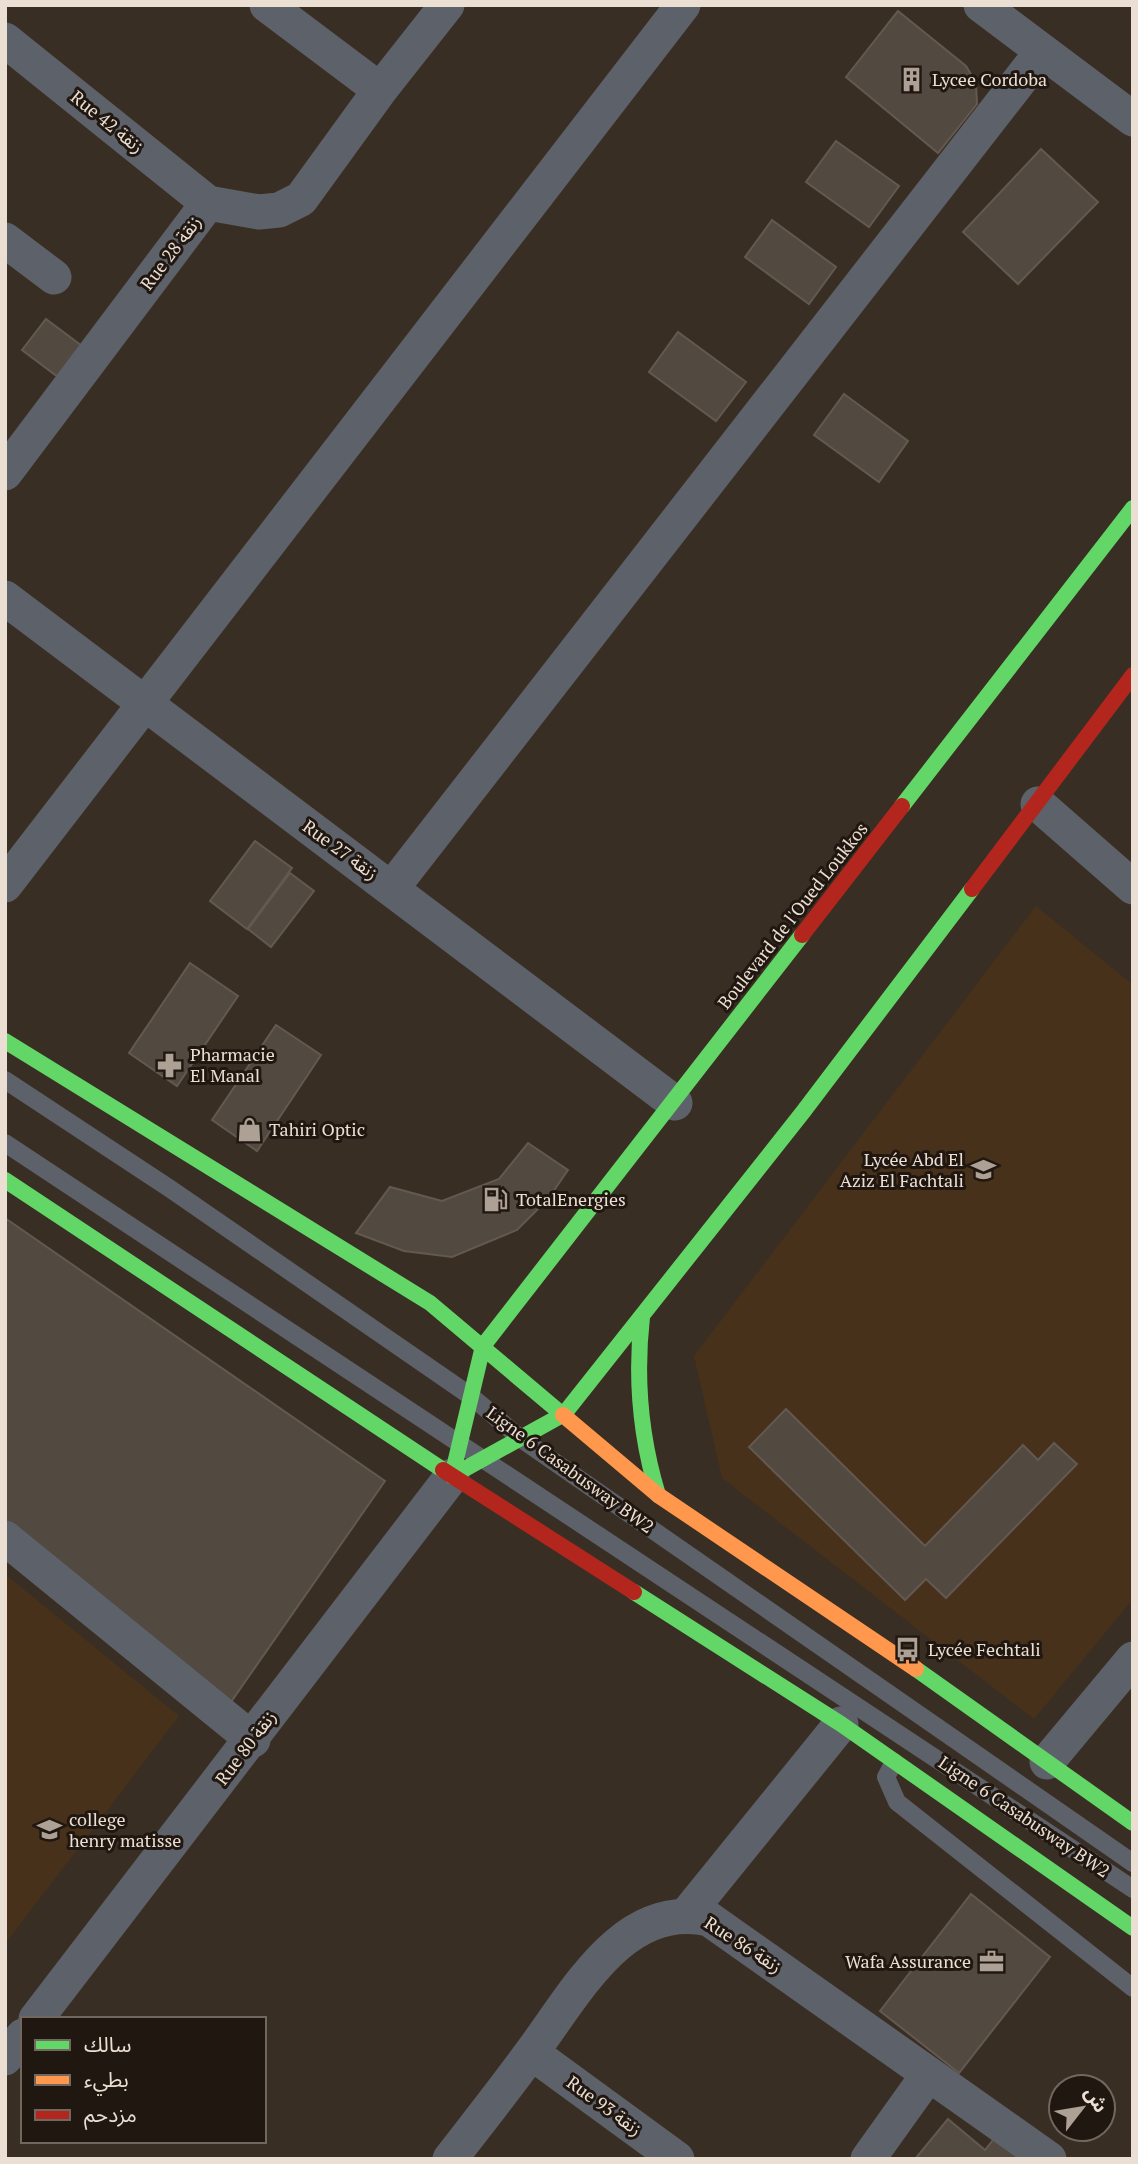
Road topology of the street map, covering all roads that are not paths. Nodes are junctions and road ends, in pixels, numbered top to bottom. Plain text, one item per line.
1 (267, 5) edge
2 (447, 5) edge
3 (683, 5) edge
4 (981, 5) edge
5 (5, 40) edge
6 (1041, 52) junction
7 (380, 90) junction
8 (1133, 119) edge
9 (208, 204) junction
10 (5, 240) edge
11 (54, 278) dead end
12 (5, 473) edge
13 (1133, 508) edge
14 (5, 598) edge
15 (1133, 675) edge
16 (143, 704) junction
17 (1038, 804) junction
18 (5, 885) edge
19 (1133, 887) edge
20 (392, 888) junction
21 (5, 1041) edge
22 (5, 1080) edge
23 (674, 1103) junction
24 (5, 1143) edge
25 (5, 1180) edge
26 (642, 1317) junction
27 (483, 1346) junction
28 (472, 1397) junction
29 (564, 1414) junction
30 (520, 1438) junction
31 (484, 1458) junction
32 (456, 1459) junction
33 (658, 1494) junction
34 (5, 1538) edge
35 (1133, 1659) edge
36 (841, 1724) junction
37 (253, 1740) junction
38 (894, 1762) junction
39 (1047, 1762) junction
40 (1133, 1823) edge
41 (1133, 1863) edge
42 (1133, 1889) edge
43 (687, 1914) junction
44 (1133, 1928) edge
45 (1133, 1988) edge
46 (38, 2017) edge
47 (21, 2038) edge
48 (532, 2053) junction
49 (5, 2058) edge
50 (928, 2075) junction
51 (450, 2159) edge
52 (677, 2159) edge
53 (868, 2159) edge
54 (1049, 2159) edge

1 - 7 street
2 - 7 street, Rue 28 زنقة
3 - 16 street
4 - 6 street
5 - 9 street, Rue 42 زنقة
6 - 8 street
6 - 20 street
7 - 9 street, Rue 28 زنقة
9 - 12 street, Rue 28 زنقة
10 - 11 street
13 - 23 main road, Boulevard de l'Oued Loukkos
14 - 16 street, Rue 27 زنقة
15 - 17 main road
16 - 18 street
16 - 20 street, Rue 27 زنقة
17 - 19 street
17 - 26 main road
20 - 23 street, Rue 27 زنقة
21 - 27 main road
22 - 28 lane, Ligne 6 Casabusway BW2
23 - 27 main road, Boulevard de l'Oued Loukkos
24 - 32 lane, Ligne 6 Casabusway BW2
25 - 32 main road
26 - 29 main road
26 - 33 main road
27 - 28 main road
27 - 29 main road
28 - 30 lane, Ligne 6 Casabusway BW2
28 - 32 main road
29 - 30 main road
29 - 33 main road
30 - 31 main road
30 - 41 lane, Ligne 6 Casabusway BW2
31 - 32 lane, Ligne 6 Casabusway BW2
31 - 32 main road
31 - 42 lane, Ligne 6 Casabusway BW2
32 - 36 main road
32 - 37 street, Rue 80 زنقة
33 - 39 main road
34 - 37 street
35 - 39 street
36 - 38 main road
36 - 43 street
37 - 46 street, Rue 80 زنقة
38 - 44 main road
38 - 45 lane
39 - 40 main road
43 - 48 street, Rue 86 زنقة
43 - 50 street, Rue 86 زنقة
47 - 49 street
48 - 51 street, Rue 86 زنقة
48 - 52 street, Rue 93 زنقة
50 - 53 street
50 - 54 street, Rue 86 زنقة

